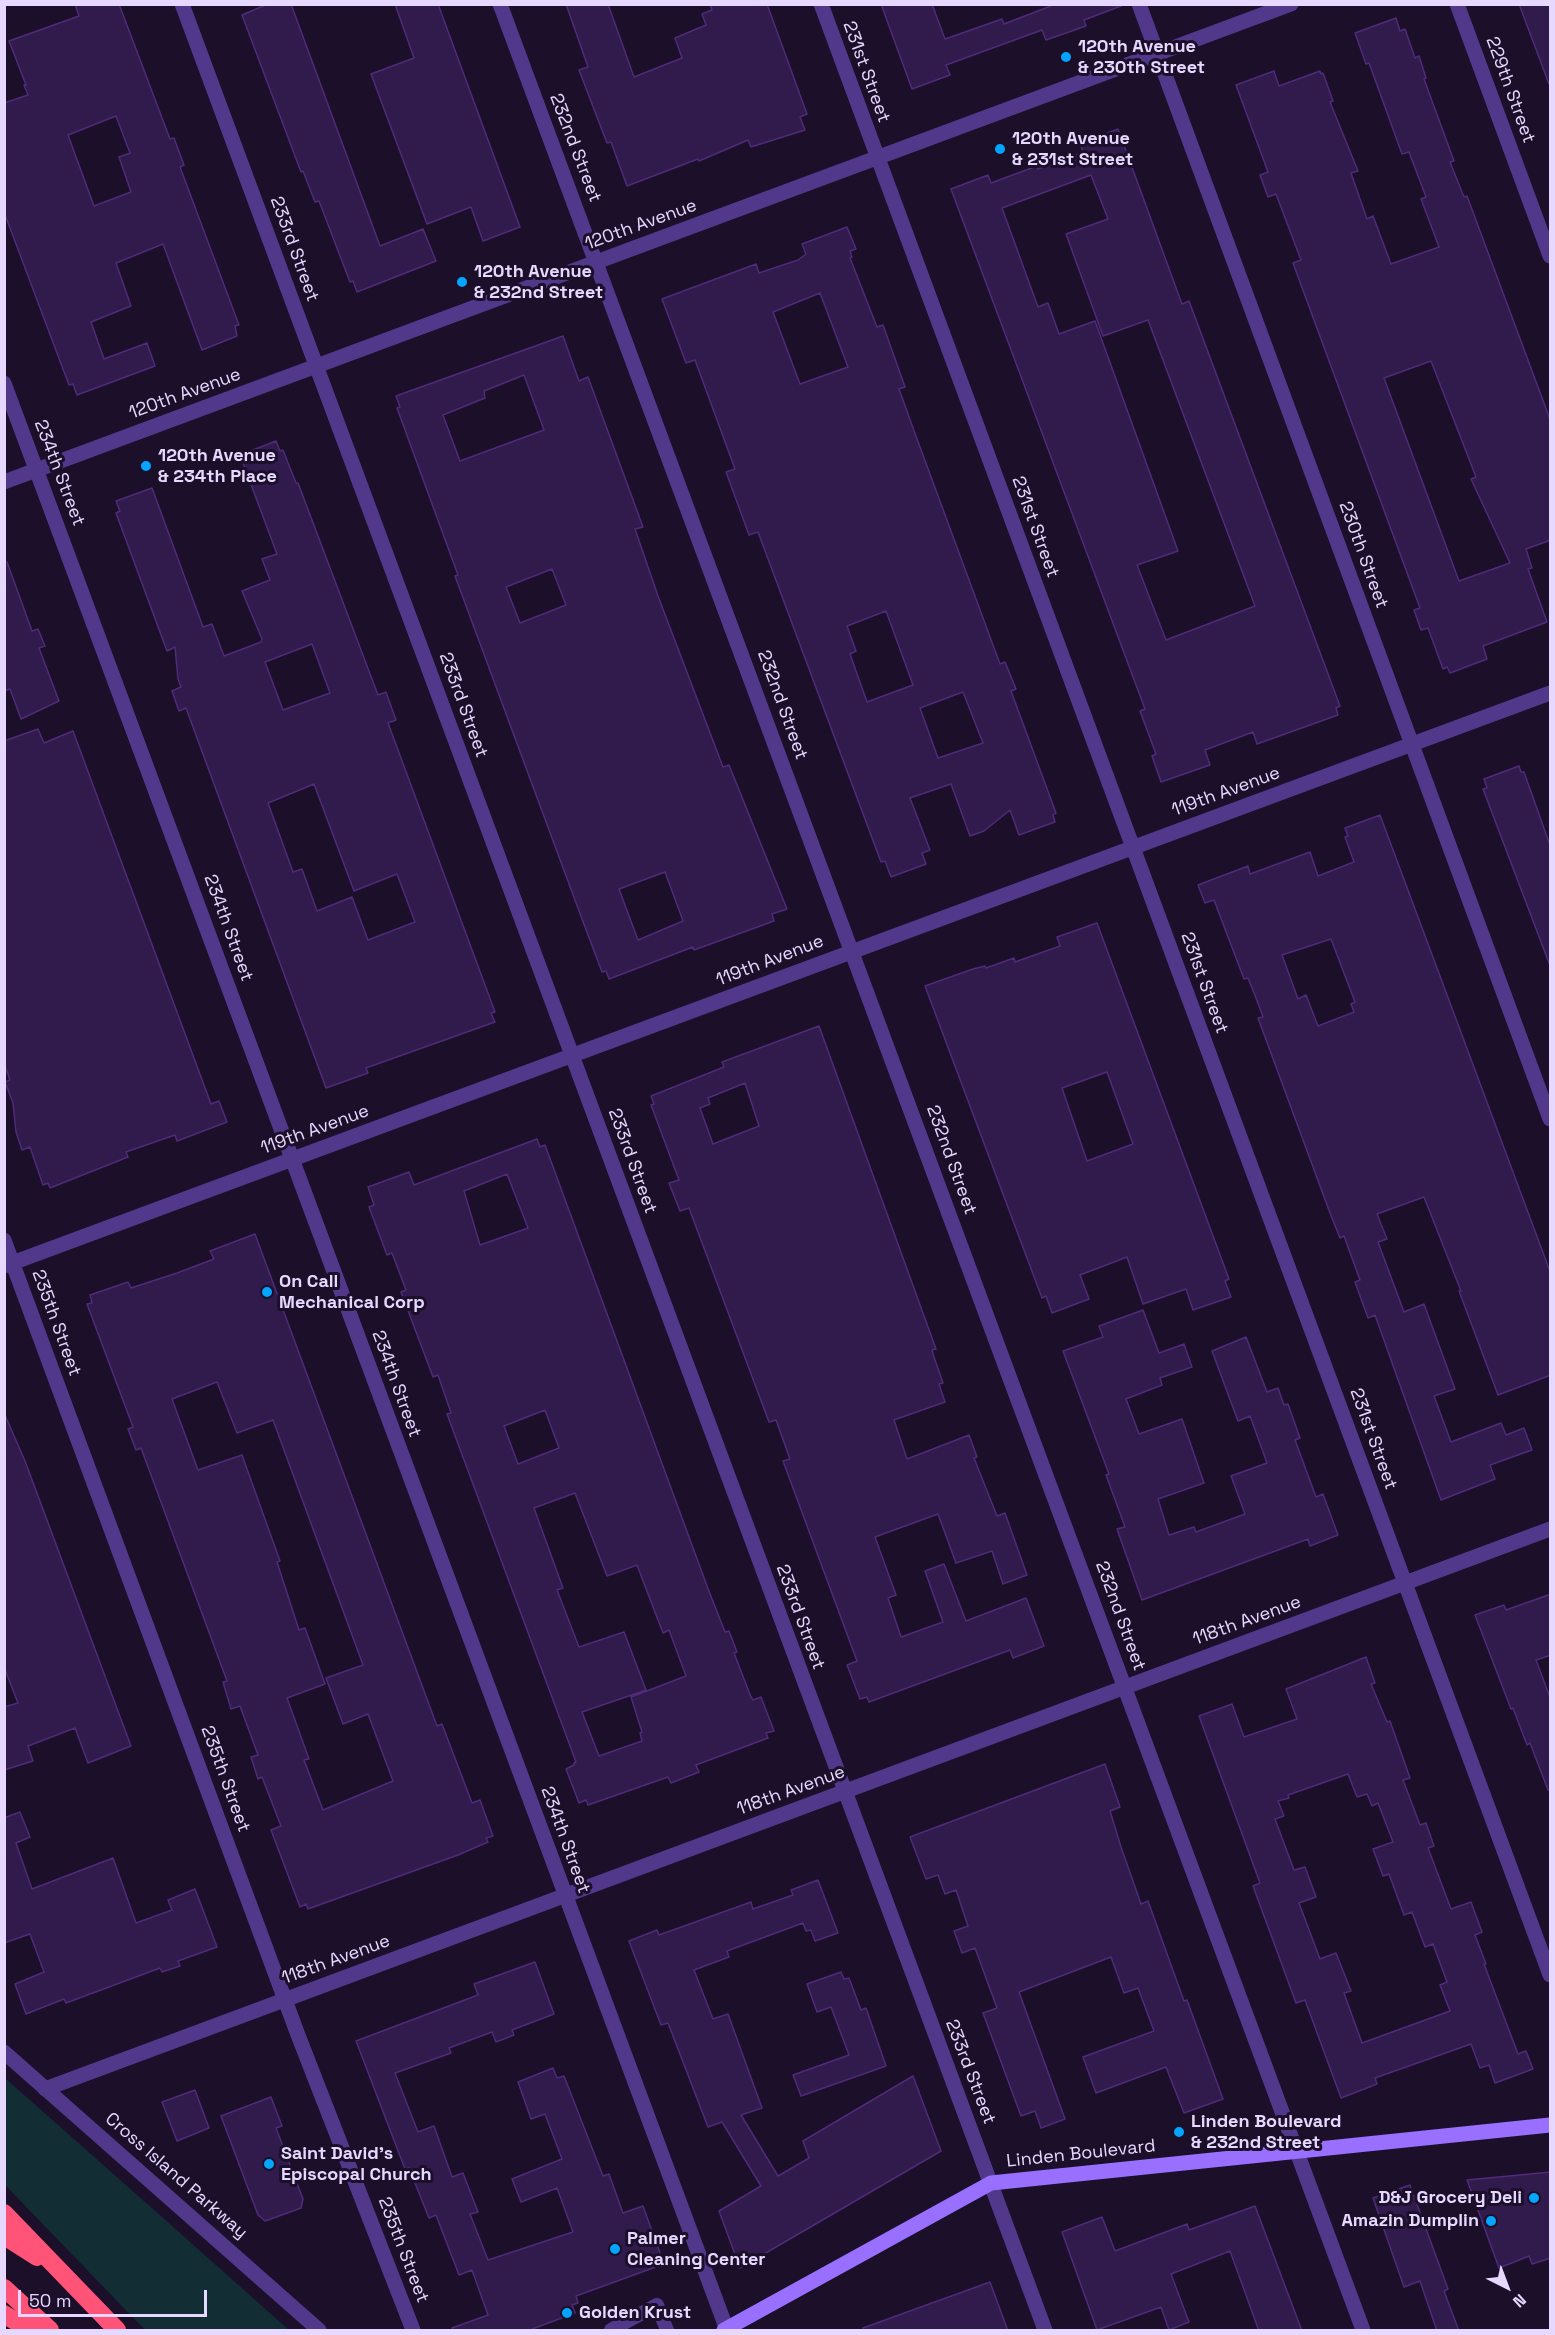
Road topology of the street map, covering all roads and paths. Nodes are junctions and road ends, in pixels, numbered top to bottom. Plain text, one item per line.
1 (182, 4) edge
2 (500, 4) edge
3 (821, 4) edge
4 (1139, 4) edge
5 (1291, 4) edge
6 (1457, 4) edge
7 (1157, 54) junction
8 (877, 158) junction
9 (1551, 256) edge
10 (597, 262) junction
11 (317, 366) junction
12 (4, 383) edge
13 (36, 470) junction
14 (4, 482) edge
15 (1551, 693) edge
16 (1412, 744) junction
17 (1133, 848) junction
18 (852, 951) junction
19 (573, 1056) junction
20 (1551, 1119) edge
21 (292, 1159) junction
22 (4, 1240) edge
23 (9, 1264) edge
24 (1551, 1529) edge
25 (1405, 1583) junction
26 (1125, 1688) junction
27 (844, 1792) junction
28 (564, 1896) junction
29 (1551, 1975) edge
30 (285, 2000) junction
31 (4, 2052) edge
32 (45, 2089) junction
33 (1551, 2126) edge
34 (1296, 2150) junction
35 (991, 2183) junction
36 (4, 2213) edge
37 (4, 2236) edge
38 (66, 2276) junction
39 (4, 2288) edge
40 (4, 2314) edge
41 (726, 2330) edge
42 (29, 2331) edge
43 (50, 2331) edge
44 (117, 2331) edge
45 (319, 2331) edge
46 (413, 2331) edge
47 (611, 2331) edge
48 (667, 2331) edge
49 (1045, 2331) edge
50 (1363, 2331) edge

1 - 11 street, 233rd Street
2 - 10 street, 232nd Street
3 - 8 street, 231st Street
4 - 7 street, 230th Street
5 - 7 street, 120th Avenue
6 - 9 street, 229th Street
7 - 8 street, 120th Avenue
7 - 16 street, 230th Street
8 - 10 street, 120th Avenue
8 - 17 street, 231st Street
10 - 11 street, 120th Avenue
10 - 18 street, 232nd Street
11 - 13 street, 120th Avenue
11 - 19 street, 233rd Street
12 - 13 street, 234th Street
13 - 14 street, 120th Avenue
13 - 21 street, 234th Street
15 - 16 street, 119th Avenue
16 - 17 street, 119th Avenue
16 - 20 street, 230th Street
17 - 18 street, 119th Avenue
17 - 25 street, 231st Street
18 - 19 street, 119th Avenue
18 - 26 street, 232nd Street
19 - 21 street, 119th Avenue
19 - 27 street, 233rd Street
21 - 23 street, 119th Avenue
21 - 28 street, 234th Street
22 - 23 street, 235th Street
23 - 30 street, 235th Street
24 - 25 street, 118th Avenue
25 - 26 street, 118th Avenue
25 - 29 street, 231st Street
26 - 27 street, 118th Avenue
26 - 34 street, 232nd Street
27 - 28 street, 118th Avenue
27 - 35 street, 233rd Street
28 - 30 street, 118th Avenue
28 - 41 street, 234th Street
30 - 32 street, 118th Avenue
30 - 46 street, 235th Street
31 - 32 street, Cross Island Parkway
32 - 45 street, Cross Island Parkway
33 - 34 main road, Linden Boulevard
34 - 35 main road, Linden Boulevard
34 - 50 street, 232nd Street
35 - 41 main road, Linden Boulevard
35 - 49 street, 233rd Street
36 - 38 highway
37 - 38 highway
38 - 44 highway
39 - 43 highway
40 - 42 highway
47 - 48 lane

